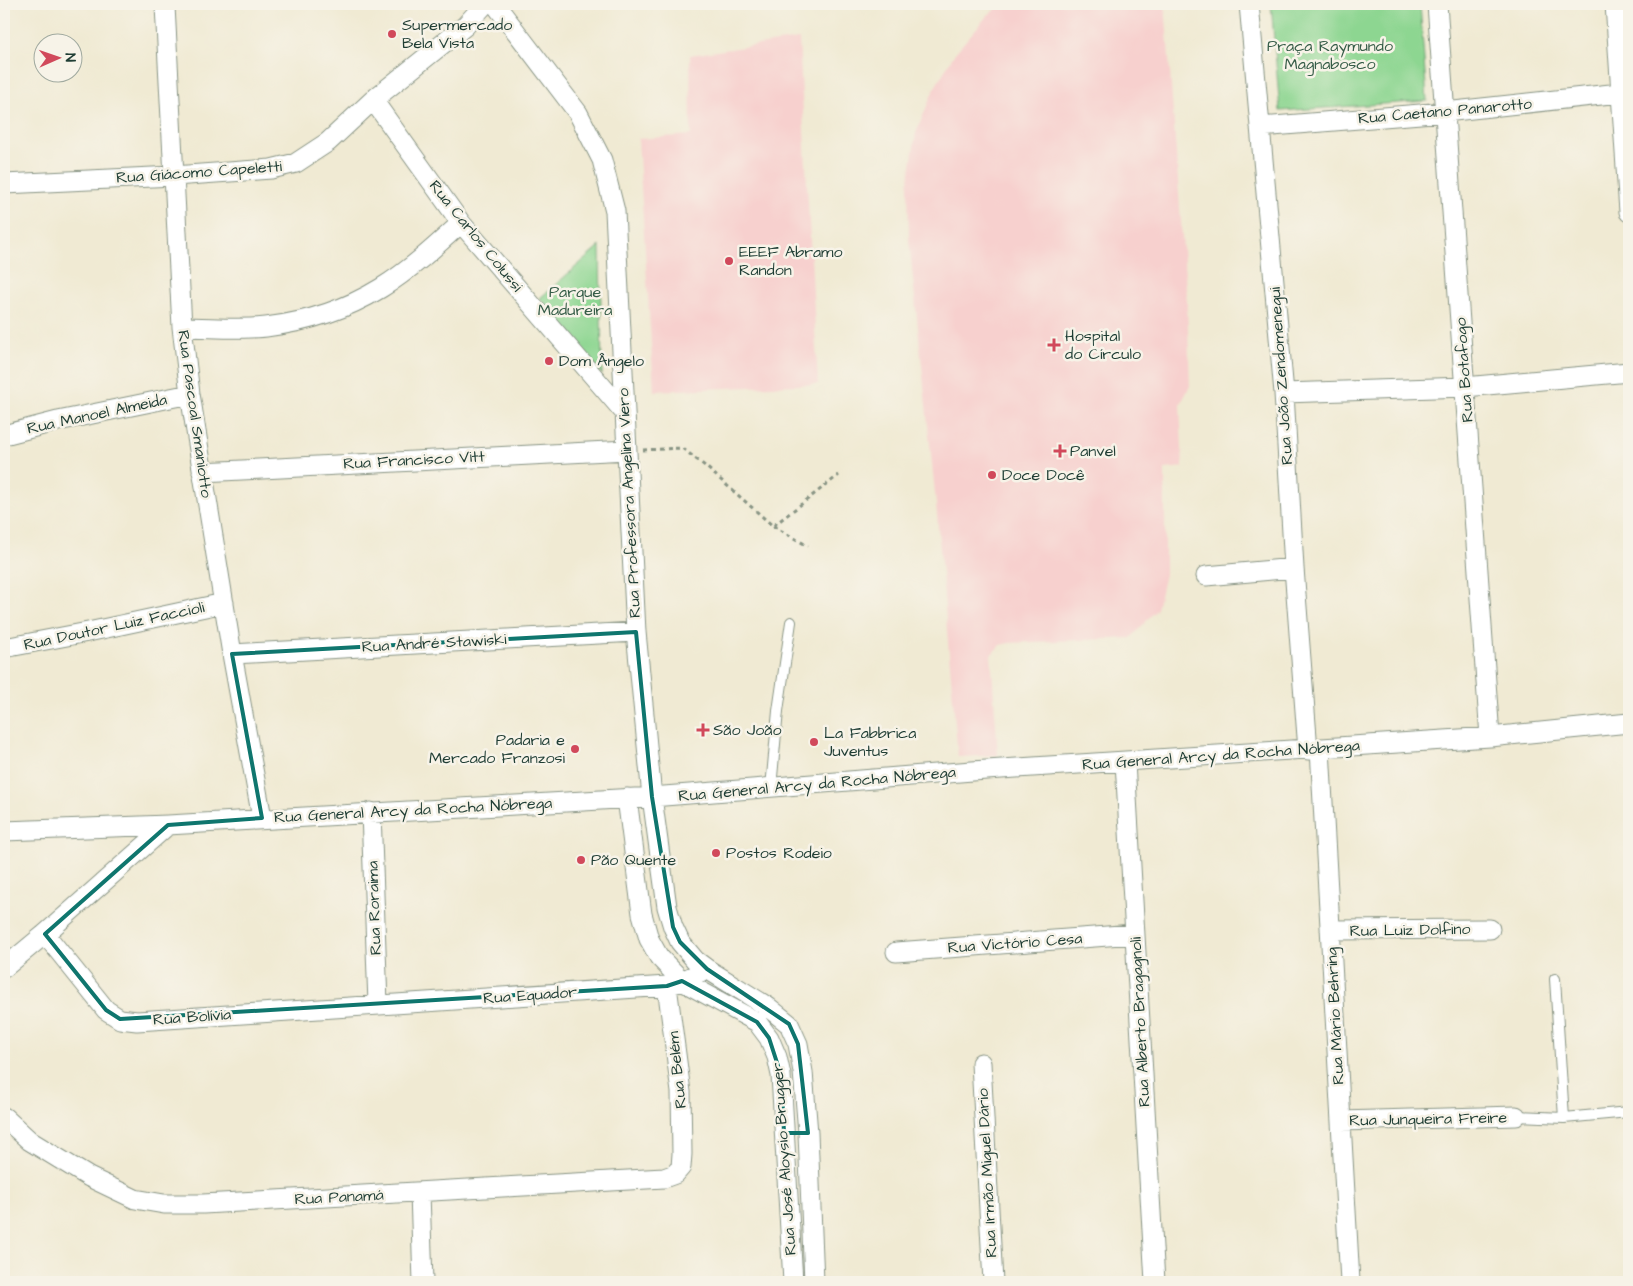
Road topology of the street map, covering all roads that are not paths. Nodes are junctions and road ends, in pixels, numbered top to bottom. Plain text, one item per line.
1 (485, 4) edge
2 (495, 4) edge
3 (1249, 4) edge
4 (1437, 4) edge
5 (1615, 4) edge
6 (165, 6) dead end
7 (1625, 93) edge
8 (373, 100) junction
9 (1445, 112) junction
10 (1260, 127) junction
11 (174, 176) junction
12 (4, 184) edge
13 (1629, 212) edge
14 (461, 223) junction
15 (182, 327) junction
16 (1629, 372) edge
17 (1465, 387) junction
18 (1284, 393) junction
19 (190, 394) junction
20 (624, 413) junction
21 (4, 435) edge
22 (627, 450) junction
23 (202, 472) junction
24 (1294, 568) junction
25 (1206, 576) dead end
26 (224, 603) junction
27 (791, 622) dead end
28 (636, 632) junction
29 (4, 648) edge
30 (232, 654) junction
31 (1629, 723) edge
32 (1490, 737) junction
33 (1314, 749) junction
34 (1125, 762) junction
35 (771, 788) junction
36 (652, 797) junction
37 (627, 798) junction
38 (371, 812) junction
39 (262, 818) junction
40 (168, 825) junction
41 (4, 831) edge
42 (667, 907) junction
43 (642, 914) junction
44 (1490, 929) dead end
45 (1330, 930) junction
46 (45, 934) junction
47 (1134, 934) junction
48 (896, 952) dead end
49 (4, 968) edge
50 (707, 970) junction
51 (1555, 979) dead end
52 (675, 984) junction
53 (378, 1004) junction
54 (768, 1007) junction
55 (757, 1022) junction
56 (981, 1063) dead end
57 (803, 1072) junction
58 (781, 1075) junction
59 (1629, 1112) edge
60 (1516, 1116) joint
61 (4, 1118) edge
62 (1564, 1118) junction
63 (1340, 1121) junction
64 (784, 1133) junction
65 (808, 1133) junction
66 (682, 1154) joint
67 (420, 1193) junction
68 (423, 1282) edge
69 (793, 1282) edge
70 (814, 1282) edge
71 (993, 1282) edge
72 (1155, 1282) edge
73 (1350, 1282) edge

1 - 8 street, Rua Giácomo Capeletti
2 - 20 street, Rua Professora Angelina Viero
3 - 10 street, Rua João Zendomenegui
4 - 9 street, Rua Botafogo
5 - 7 street
6 - 11 street, Rua Pascoal Smaniotto
7 - 9 street, Rua Caetano Panarotto
7 - 13 street
8 - 11 street, Rua Giácomo Capeletti
8 - 14 street, Rua Carlos Colussi
9 - 10 street, Rua Caetano Panarotto
9 - 17 street, Rua Botafogo
10 - 18 street, Rua João Zendomenegui
11 - 12 street, Rua Giácomo Capeletti
11 - 15 street, Rua Pascoal Smaniotto
14 - 15 street
14 - 20 street, Rua Carlos Colussi
15 - 19 street, Rua Pascoal Smaniotto
16 - 17 street
17 - 18 street
17 - 32 street, Rua Botafogo
18 - 24 street, Rua João Zendomenegui
19 - 21 street, Rua Manoel Almeida
19 - 23 street, Rua Pascoal Smaniotto
20 - 22 street, Rua Professora Angelina Viero
22 - 23 street, Rua Francisco Vitt
22 - 28 street, Rua Professora Angelina Viero
23 - 26 street, Rua Pascoal Smaniotto
24 - 25 street
24 - 33 street, Rua João Zendomenegui
26 - 29 street, Rua Doutor Luiz Faccioli
26 - 30 street, Rua Pascoal Smaniotto
27 - 35 lane
28 - 30 street, Rua André Stawiski
28 - 36 street, Rua Professora Angelina Viero
30 - 39 street, Rua Pascoal Smaniotto
31 - 32 street, Rua General Arcy da Rocha Nóbrega
32 - 33 street, Rua General Arcy da Rocha Nóbrega
33 - 34 street, Rua General Arcy da Rocha Nóbrega
33 - 45 street, Rua Mário Behring
34 - 35 street, Rua General Arcy da Rocha Nóbrega
34 - 47 street, Rua Alberto Bragagnoli
35 - 36 street, Rua General Arcy da Rocha Nóbrega
36 - 37 street, Rua General Arcy da Rocha Nóbrega
36 - 42 street, Rua José Aloysio Brugger
37 - 38 street, Rua General Arcy da Rocha Nóbrega
37 - 43 street, Rua José Aloysio Brugger
38 - 39 street, Rua General Arcy da Rocha Nóbrega
38 - 53 street, Rua Roraima
39 - 40 street, Rua General Arcy da Rocha Nóbrega
40 - 41 street, Rua General Arcy da Rocha Nóbrega
40 - 46 street
42 - 43 street
42 - 50 street, Rua José Aloysio Brugger
43 - 52 street, Rua José Aloysio Brugger
44 - 45 street, Rua Luiz Dolfino
45 - 63 street, Rua Mário Behring
46 - 49 street
46 - 53 street, Rua Bolívia
47 - 48 street, Rua Victório Cesa
47 - 72 street, Rua Alberto Bragagnoli
50 - 52 street
50 - 54 street, Rua José Aloysio Brugger
51 - 62 lane
52 - 53 street, Rua Equador
52 - 55 street, Rua José Aloysio Brugger
52 - 66 street, Rua Belém
54 - 55 street
54 - 57 street, Rua José Aloysio Brugger
55 - 58 street, Rua José Aloysio Brugger
56 - 71 street, Rua Irmão Miguel Dário
57 - 58 street
57 - 65 street, Rua José Aloysio Brugger
58 - 64 street, Rua José Aloysio Brugger
59 - 62 lane
60 - 62 lane
60 - 63 street, Rua Junqueira Freire
61 - 67 street, Rua Panamá
63 - 73 street, Rua Mário Behring
64 - 65 street
64 - 69 street, Rua José Aloysio Brugger
65 - 70 street, Rua José Aloysio Brugger
66 - 67 street, Rua Panamá
67 - 68 street

